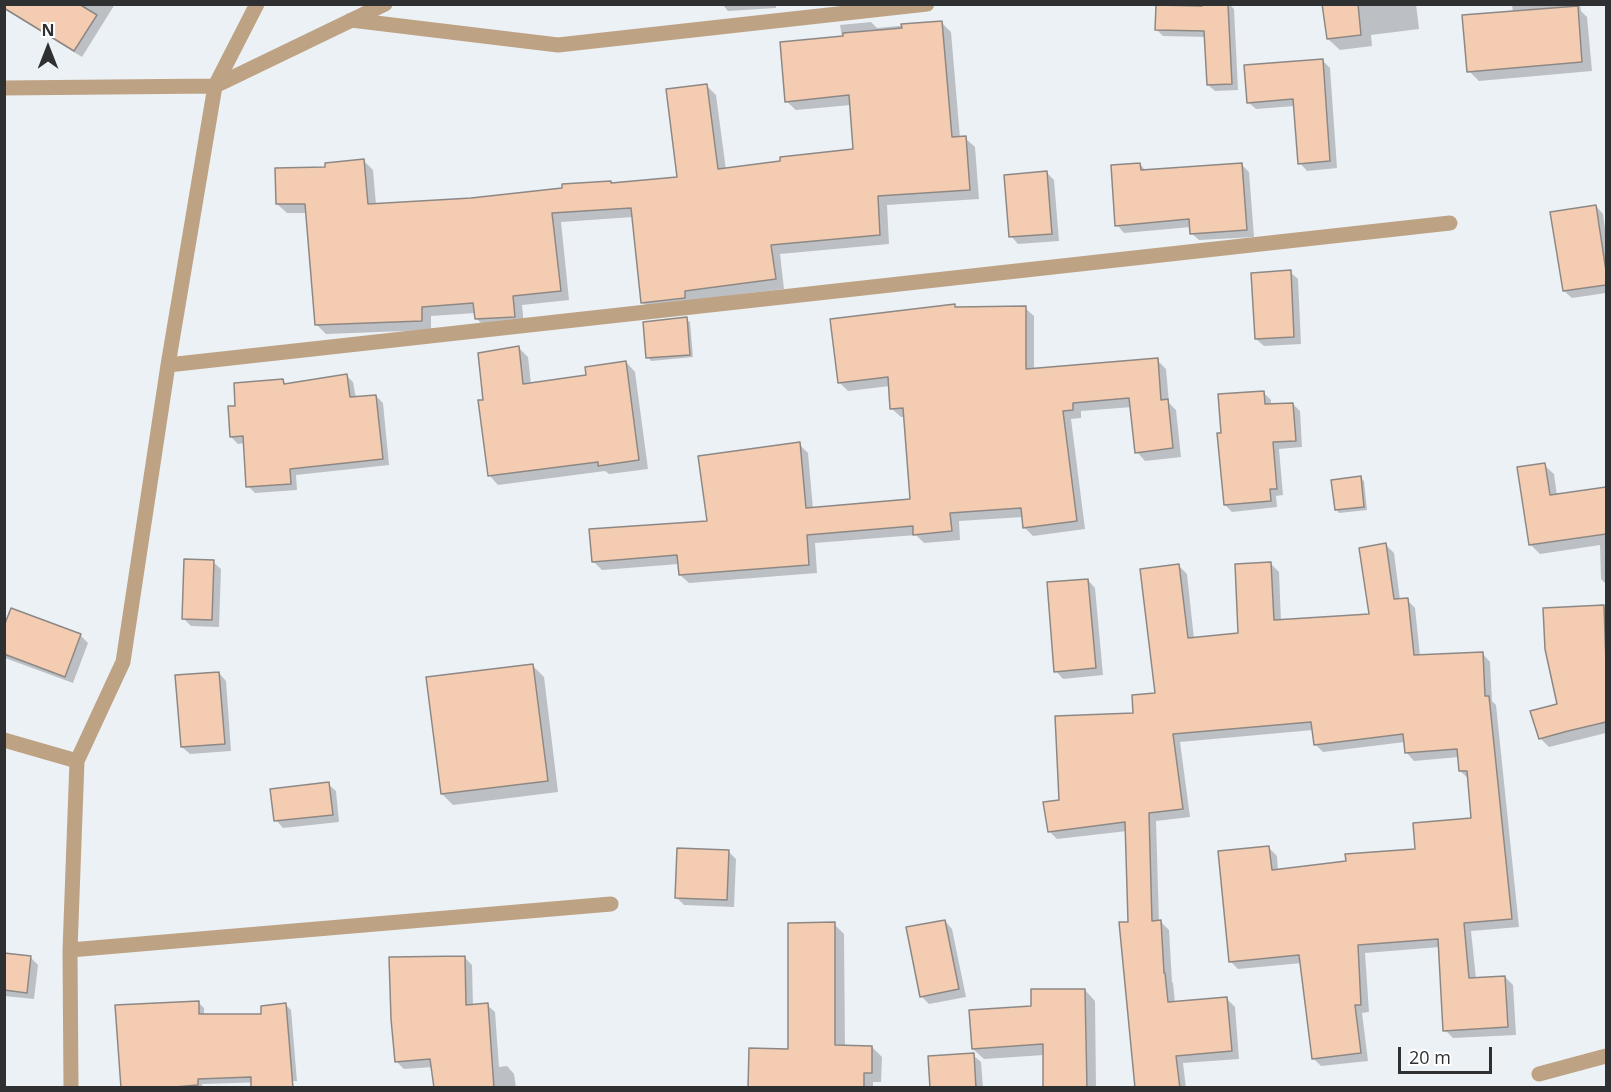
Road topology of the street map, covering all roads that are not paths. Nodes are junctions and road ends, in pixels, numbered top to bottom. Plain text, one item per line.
1 (257, 4) edge
2 (385, 4) edge
3 (927, 4) edge
4 (351, 20) junction
5 (215, 86) junction
6 (4, 88) edge
7 (1450, 223) dead end
8 (168, 365) junction
9 (4, 740) edge
10 (77, 761) junction
11 (611, 904) dead end
12 (70, 950) junction
13 (1606, 1056) edge
14 (1539, 1074) dead end
15 (71, 1088) edge

1 - 5 street
2 - 4 street
3 - 4 street
4 - 5 street
5 - 6 street
5 - 8 street
7 - 8 street
8 - 10 street
9 - 10 street
10 - 12 street
11 - 12 street
12 - 15 street
13 - 14 street

